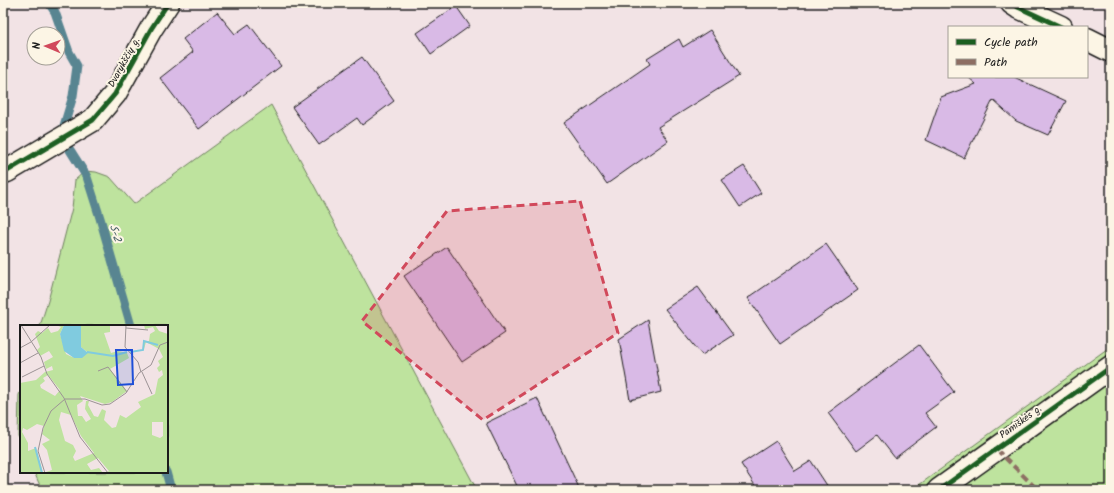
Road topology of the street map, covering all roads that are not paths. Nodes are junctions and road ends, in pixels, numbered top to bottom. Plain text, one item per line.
1 (168, 3) edge
2 (1012, 3) edge
3 (1059, 26) edge
4 (1088, 40) edge
5 (1111, 51) edge
6 (3, 172) edge
7 (1111, 367) edge
8 (939, 490) edge

1 - 6 street, Dvarykščių g.
2 - 3 street
4 - 5 street
7 - 8 street, Pamiškės g.

